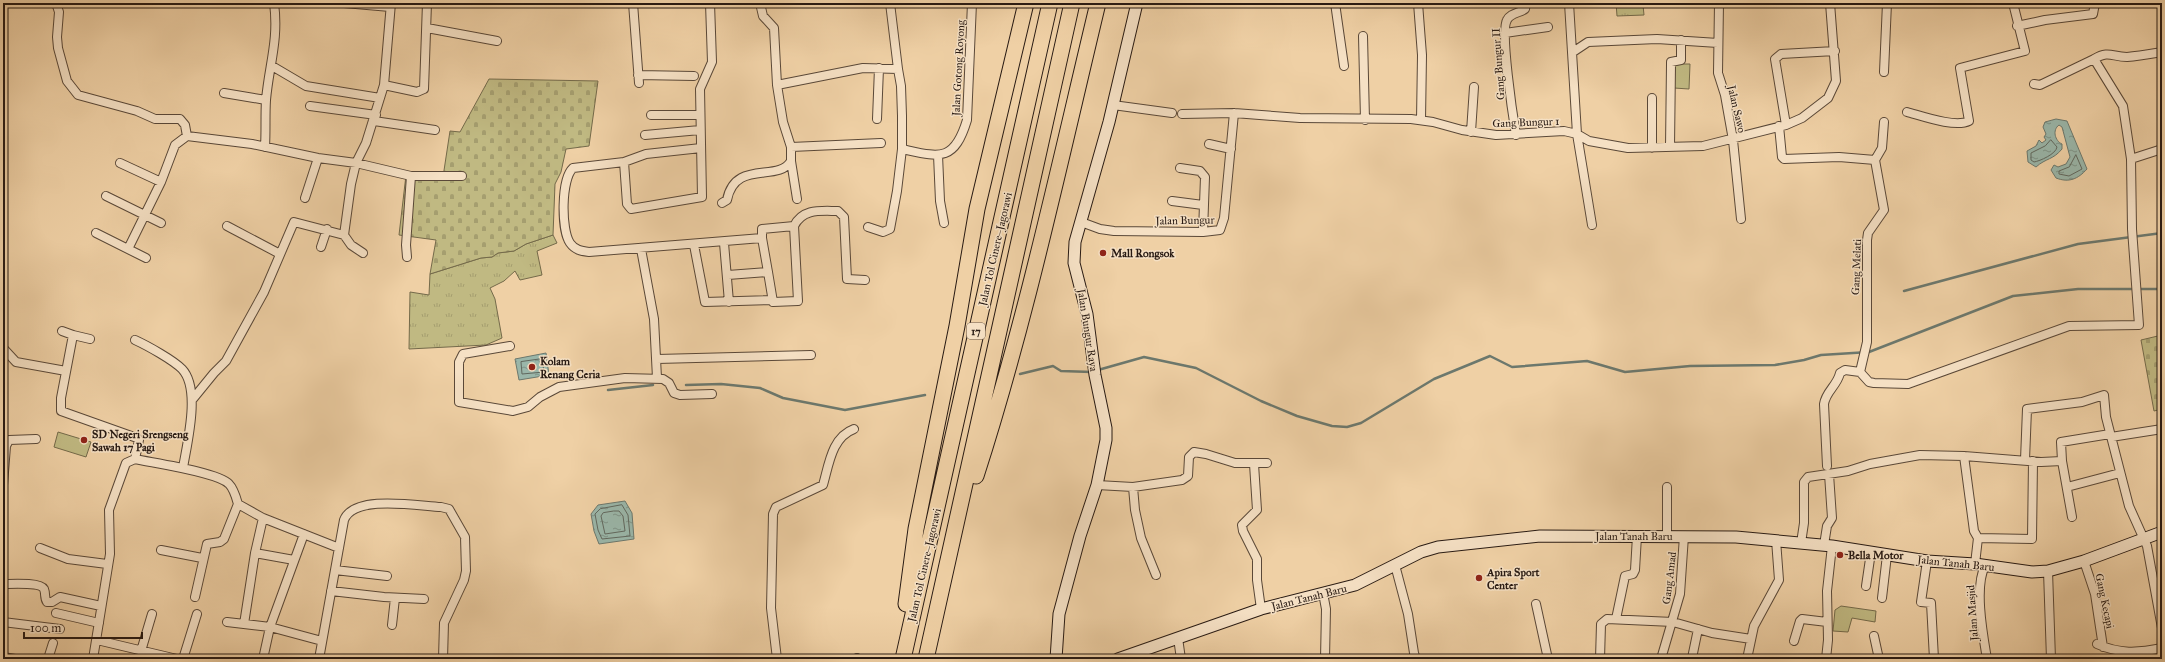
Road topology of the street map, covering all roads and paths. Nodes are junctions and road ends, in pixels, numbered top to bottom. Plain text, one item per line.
1 (56, 3) edge
2 (274, 3) edge
3 (344, 3) edge
4 (427, 3) edge
5 (633, 3) edge
6 (710, 3) edge
7 (760, 3) edge
8 (890, 3) edge
9 (972, 3) edge
10 (1026, 3) edge
11 (1050, 3) edge
12 (1072, 3) edge
13 (1098, 3) edge
14 (1137, 3) edge
15 (1336, 3) edge
16 (1418, 3) edge
17 (1526, 3) edge
18 (1569, 3) edge
19 (1719, 3) edge
20 (1830, 3) edge
21 (1887, 3) edge
22 (2013, 3) edge
23 (2094, 3) edge
24 (390, 5) edge
25 (2017, 26) junction
26 (1548, 27) dead end
27 (427, 28) junction
28 (1505, 33) junction
29 (1363, 36) dead end
30 (1681, 40) junction
31 (496, 41) dead end
32 (1718, 42) junction
33 (1835, 51) junction
34 (1573, 52) junction
35 (2162, 52) edge
36 (2094, 59) junction
37 (272, 66) junction
38 (1344, 66) dead end
39 (878, 68) junction
40 (898, 69) junction
41 (1884, 72) dead end
42 (694, 76) dead end
43 (2034, 84) dead end
44 (384, 85) junction
45 (777, 85) junction
46 (1474, 87) dead end
47 (224, 93) dead end
48 (380, 98) junction
49 (1652, 98) dead end
50 (266, 100) junction
51 (1113, 105) junction
52 (310, 106) dead end
53 (1234, 112) junction
54 (1907, 112) dead end
55 (1172, 113) dead end
56 (1182, 114) dead end
57 (651, 115) dead end
58 (700, 115) junction
59 (375, 118) junction
60 (877, 120) dead end
61 (1365, 120) junction
62 (1422, 120) junction
63 (1884, 122) dead end
64 (1782, 126) junction
65 (435, 130) dead end
66 (700, 130) junction
67 (1471, 132) junction
68 (1578, 134) junction
69 (645, 135) dead end
70 (1516, 135) junction
71 (186, 136) junction
72 (1733, 140) junction
73 (881, 143) dead end
74 (1209, 144) dead end
75 (265, 147) junction
76 (791, 147) junction
77 (1670, 147) junction
78 (701, 148) junction
79 (902, 148) junction
80 (1652, 148) junction
81 (1231, 149) junction
82 (2162, 149) edge
83 (938, 155) junction
84 (318, 158) junction
85 (2131, 159) junction
86 (1875, 160) junction
87 (791, 161) junction
88 (624, 162) junction
89 (120, 163) dead end
90 (356, 163) junction
91 (1180, 168) dead end
92 (411, 176) junction
93 (462, 176) dead end
94 (161, 182) junction
95 (106, 196) dead end
96 (305, 198) dead end
97 (797, 199) dead end
98 (722, 202) dead end
99 (1172, 202) dead end
100 (1203, 205) junction
101 (145, 215) junction
102 (1741, 219) dead end
103 (1081, 222) junction
104 (161, 223) dead end
105 (944, 223) dead end
106 (1592, 225) dead end
107 (227, 226) dead end
108 (794, 226) junction
109 (868, 227) dead end
110 (327, 229) junction
111 (1203, 232) junction
112 (96, 233) dead end
113 (344, 235) junction
114 (762, 238) junction
115 (724, 243) junction
116 (694, 245) junction
117 (322, 247) dead end
118 (128, 249) junction
119 (641, 249) junction
120 (363, 252) dead end
121 (280, 254) junction
122 (407, 257) dead end
123 (146, 258) dead end
124 (768, 272) junction
125 (728, 275) junction
126 (865, 280) dead end
127 (772, 300) junction
128 (729, 302) junction
129 (62, 331) dead end
130 (73, 335) junction
131 (90, 339) dead end
132 (136, 340) dead end
133 (510, 346) dead end
134 (3, 348) edge
135 (811, 355) dead end
136 (657, 359) junction
137 (66, 371) junction
138 (1860, 372) junction
139 (657, 378) junction
140 (712, 394) dead end
141 (192, 400) junction
142 (854, 429) dead end
143 (2162, 429) edge
144 (2111, 436) junction
145 (36, 439) dead end
146 (1964, 456) junction
147 (135, 459) junction
148 (2029, 460) junction
149 (2062, 461) junction
150 (1267, 463) dead end
151 (1254, 464) junction
152 (183, 468) junction
153 (1828, 470) junction
154 (2120, 474) junction
155 (3, 485) edge
156 (1097, 485) junction
157 (1133, 487) junction
158 (1666, 487) dead end
159 (2067, 487) junction
160 (238, 504) junction
161 (2072, 517) dead end
162 (263, 518) junction
163 (1666, 532) junction
164 (2140, 532) junction
165 (2162, 532) edge
166 (304, 534) junction
167 (1637, 536) junction
168 (1684, 536) junction
169 (1776, 540) junction
170 (1801, 540) junction
171 (1978, 542) junction
172 (1827, 544) junction
173 (40, 548) dead end
174 (339, 548) junction
175 (161, 550) dead end
176 (1871, 552) junction
177 (255, 553) junction
178 (1887, 555) junction
179 (202, 558) junction
180 (294, 560) junction
181 (1928, 561) junction
182 (2084, 561) junction
183 (1979, 563) junction
184 (108, 564) junction
185 (1396, 565) junction
186 (947, 568) junction
187 (335, 570) junction
188 (2048, 571) junction
189 (1156, 575) dead end
190 (387, 576) dead end
191 (3, 584) edge
192 (1866, 586) dead end
193 (331, 591) junction
194 (1324, 593) junction
195 (195, 597) dead end
196 (395, 598) junction
197 (1882, 598) dead end
198 (424, 599) dead end
199 (1536, 604) dead end
200 (101, 606) junction
201 (1261, 607) junction
202 (2161, 611) edge
203 (56, 613) dead end
204 (152, 614) dead end
205 (196, 614) dead end
206 (1616, 619) junction
207 (3, 622) edge
208 (227, 622) dead end
209 (1673, 622) junction
210 (1827, 622) junction
211 (99, 623) junction
212 (244, 624) junction
213 (392, 625) dead end
214 (270, 627) junction
215 (2162, 628) edge
216 (60, 629) dead end
217 (1698, 629) junction
218 (1874, 636) dead end
219 (1178, 638) junction
220 (1751, 639) junction
221 (97, 640) junction
222 (322, 641) junction
223 (1794, 641) dead end
224 (53, 643) dead end
225 (2162, 648) edge
226 (141, 651) junction
227 (1056, 656) edge
228 (3, 657) edge
229 (166, 658) edge
230 (1692, 658) edge
231 (15, 659) edge
232 (48, 659) edge
233 (93, 659) edge
234 (177, 659) edge
235 (183, 659) edge
236 (263, 659) edge
237 (319, 659) edge
238 (442, 659) edge
239 (777, 659) edge
240 (899, 659) edge
241 (903, 659) edge
242 (926, 659) edge
243 (1118, 659) edge
244 (1181, 659) edge
245 (1325, 659) edge
246 (1416, 659) edge
247 (1548, 659) edge
248 (1600, 659) edge
249 (1661, 659) edge
250 (1747, 659) edge
251 (1826, 659) edge
252 (1879, 659) edge
253 (1934, 659) edge
254 (1987, 659) edge
255 (2051, 659) edge

1 - 71 street
2 - 37 street
3 - 24 street
4 - 27 street
5 - 42 street
6 - 58 street
7 - 45 street
8 - 40 street
9 - 83 street, Jalan Gotong Royong
10 - 240 highway
11 - 241 highway, Jalan Tol Cinere–Jagorawi / 17
12 - 186 highway, Jalan Tol Cinere–Jagorawi / 17
13 - 186 highway
14 - 51 main road, Jalan Bungur Raya
15 - 38 street
16 - 62 street
17 - 28 street, Gang Bungur II
18 - 34 street
19 - 32 street, Jalan Sawo
20 - 33 street
21 - 41 street
22 - 25 street
23 - 25 street
24 - 44 street
25 - 54 street
26 - 28 street
27 - 31 street
27 - 44 street
28 - 70 street, Gang Bungur II
29 - 61 street
30 - 32 street
30 - 34 street
30 - 77 street
32 - 72 street, Jalan Sawo
33 - 64 street, Gang Bungur 1
33 - 64 street
34 - 68 street
35 - 36 street
36 - 43 street
36 - 85 street
37 - 48 street
37 - 50 street
39 - 40 street
39 - 45 street
39 - 60 street
40 - 79 street
44 - 48 street
45 - 76 street
46 - 67 street
47 - 50 street
48 - 59 street
49 - 80 street
50 - 75 street
51 - 55 street
51 - 103 main road, Jalan Bungur Raya
52 - 59 street
53 - 56 street, Gang Bungur 1
53 - 61 street, Gang Bungur 1
53 - 81 street, Jalan Bungur
57 - 58 street
58 - 66 street
59 - 65 street
59 - 90 street
61 - 62 street, Gang Bungur 1
62 - 67 street, Gang Bungur 1
63 - 86 street
64 - 72 street, Gang Bungur 1
64 - 86 street
66 - 69 street
66 - 78 street
67 - 70 street, Gang Bungur 1
68 - 70 street, Gang Bungur 1
68 - 80 street, Gang Bungur 1
68 - 106 street
71 - 75 street
71 - 94 street
72 - 77 street, Gang Bungur 1
72 - 102 street, Jalan Sawo
73 - 76 street
74 - 81 street
75 - 84 street
76 - 87 street
77 - 80 street, Gang Bungur 1
78 - 88 street
78 - 88 street
79 - 83 street
79 - 109 street
81 - 111 street, Jalan Bungur
82 - 85 street
83 - 105 street
84 - 90 street
84 - 96 street
85 - 138 street
86 - 138 street, Gang Melati
87 - 97 street
87 - 98 street
88 - 119 street
89 - 94 street
90 - 92 street
90 - 113 street
91 - 100 street
92 - 93 street
92 - 122 street
94 - 101 street
95 - 101 street
99 - 100 street
100 - 111 street
101 - 104 street
101 - 118 street
103 - 111 street, Jalan Bungur
103 - 156 main road, Jalan Bungur Raya
107 - 121 street
108 - 114 street
108 - 126 street
108 - 127 street
110 - 113 street
110 - 117 street
110 - 121 street
112 - 118 street
113 - 120 street
114 - 115 street
114 - 124 street
115 - 116 street
115 - 125 street
116 - 119 street
116 - 128 street
118 - 123 street
119 - 136 street
121 - 141 street
124 - 125 street
124 - 127 street
125 - 128 street
127 - 128 street
129 - 130 street
130 - 131 street
130 - 137 street
132 - 141 street
133 - 139 street
134 - 137 street
135 - 136 street
136 - 139 street
137 - 147 street
138 - 153 street
139 - 140 street
141 - 152 street
142 - 239 street
143 - 144 street
144 - 148 street
144 - 149 street
144 - 154 street
145 - 155 street
146 - 148 street
146 - 153 street
146 - 171 street
147 - 152 street
147 - 184 street
148 - 149 street
148 - 171 street
149 - 159 street
150 - 151 street
151 - 157 street
151 - 201 street
152 - 160 street
153 - 170 street
153 - 172 street
154 - 159 street
154 - 164 street
156 - 157 street
156 - 227 main road, Jalan Bungur Raya
157 - 189 street
158 - 163 street
159 - 161 street
160 - 162 street
160 - 179 street
162 - 166 street
162 - 177 street
163 - 167 main road, Jalan Tanah Baru
163 - 168 main road, Jalan Tanah Baru
164 - 165 main road, Jalan Tanah Baru
164 - 182 main road, Jalan Tanah Baru
164 - 202 street
166 - 174 street
166 - 180 street
167 - 185 main road, Jalan Tanah Baru
167 - 206 street
168 - 169 main road, Jalan Tanah Baru
168 - 209 street, Gang Amad
169 - 170 main road, Jalan Tanah Baru
169 - 220 street
170 - 172 main road, Jalan Tanah Baru
171 - 183 street, Jalan Masjid
172 - 176 main road, Jalan Tanah Baru
172 - 210 street
173 - 184 street
174 - 187 street
174 - 238 street
175 - 179 street
176 - 178 main road, Jalan Tanah Baru
176 - 192 street
177 - 180 street
177 - 212 street
178 - 181 main road, Jalan Tanah Baru
178 - 197 street
179 - 195 street
180 - 214 street
181 - 183 main road, Jalan Tanah Baru
181 - 253 street
182 - 188 main road, Jalan Tanah Baru
182 - 225 street, Gang Kecapi
183 - 188 main road, Jalan Tanah Baru
183 - 254 street, Jalan Masjid
184 - 200 street
185 - 194 main road, Jalan Tanah Baru
185 - 246 street
186 - 242 highway, Jalan Tol Cinere–Jagorawi / 17
187 - 190 street
187 - 193 street
188 - 255 street
191 - 200 street
193 - 196 street
193 - 222 street
194 - 201 main road, Jalan Tanah Baru
194 - 245 street
196 - 198 street
196 - 213 street
199 - 247 street
200 - 211 street
201 - 219 main road, Jalan Tanah Baru
202 - 215 street
203 - 211 street
204 - 226 street
205 - 235 street
206 - 209 street
206 - 248 street
207 - 216 street
208 - 212 street
209 - 217 street
209 - 249 street, Gang Amad
210 - 223 street
210 - 251 street
211 - 221 street
212 - 214 street
214 - 222 street
214 - 236 street
217 - 220 street
217 - 230 street
218 - 252 street
219 - 243 main road, Jalan Tanah Baru
219 - 244 street
220 - 250 street
221 - 226 street
221 - 233 street
222 - 237 street
224 - 232 street
226 - 229 street
228 - 231 street
229 - 234 street

